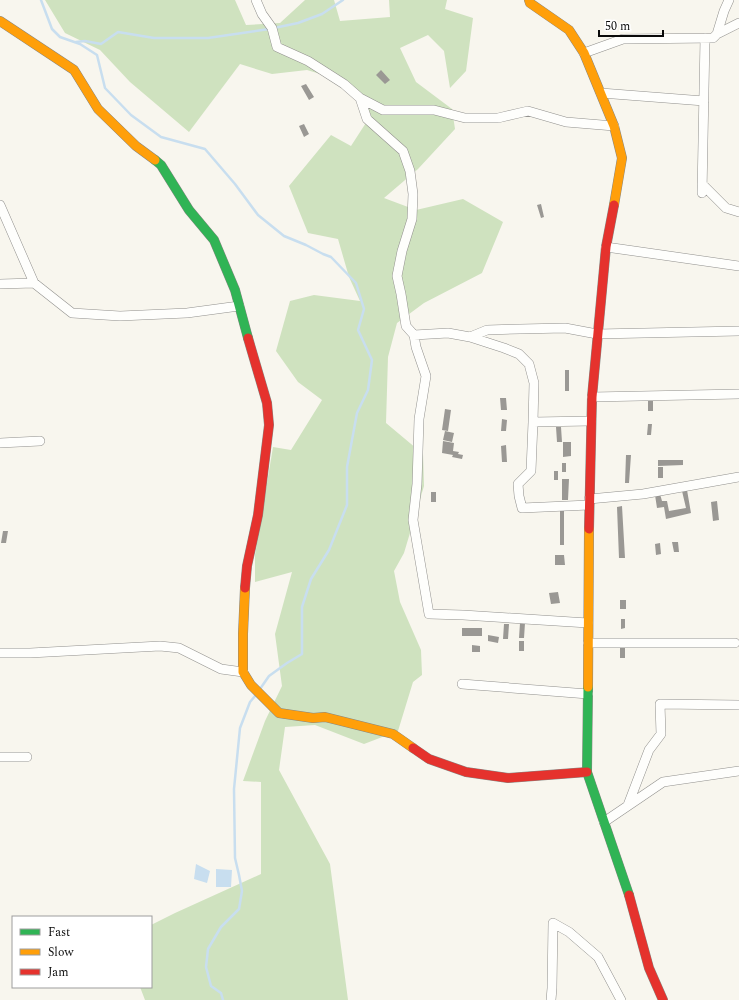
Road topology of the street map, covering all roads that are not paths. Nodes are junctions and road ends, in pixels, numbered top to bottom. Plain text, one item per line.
1 (256, 0) edge
2 (529, 0) edge
3 (729, 0) edge
4 (0, 21) edge
5 (739, 22) edge
6 (717, 34) junction
7 (705, 38) junction
8 (584, 53) junction
9 (601, 93) junction
10 (360, 98) junction
11 (704, 101) junction
12 (614, 126) junction
13 (0, 205) edge
14 (739, 212) edge
15 (606, 247) junction
16 (739, 266) edge
17 (34, 283) junction
18 (0, 284) edge
19 (239, 306) junction
20 (739, 331) edge
21 (597, 334) junction
22 (414, 335) junction
23 (470, 337) junction
24 (739, 394) edge
25 (592, 396) junction
26 (591, 421) junction
27 (533, 422) junction
28 (40, 441) dead end
29 (0, 443) edge
30 (739, 477) edge
31 (589, 502) junction
32 (588, 623) junction
33 (588, 643) junction
34 (736, 643) dead end
35 (0, 653) edge
36 (243, 672) junction
37 (462, 684) dead end
38 (588, 694) junction
39 (739, 705) edge
40 (0, 757) edge
41 (27, 757) dead end
42 (739, 771) edge
43 (587, 772) junction
44 (628, 805) junction
45 (604, 822) junction
46 (551, 1000) edge
47 (621, 1000) edge
48 (663, 1000) edge

1 - 10 street
2 - 8 street
3 - 6 street
4 - 19 street
5 - 6 street
6 - 7 street
7 - 8 street
7 - 11 street
8 - 9 street
9 - 11 street
9 - 12 street
10 - 12 street
10 - 22 street
11 - 14 street
12 - 15 street
13 - 17 street
15 - 16 street
15 - 21 street
17 - 18 street
17 - 19 street
19 - 36 street
20 - 21 street
21 - 23 street
21 - 25 street
22 - 23 street
22 - 32 street
23 - 27 street
24 - 25 street
25 - 26 street
26 - 27 street
26 - 31 street
27 - 31 street
28 - 29 street
30 - 31 street
31 - 32 street
32 - 33 street
33 - 34 street
33 - 38 street
35 - 36 street
36 - 43 street
37 - 38 street
38 - 43 street
39 - 44 street
40 - 41 street
42 - 44 street
43 - 45 street
44 - 45 street
45 - 48 street
46 - 47 street

